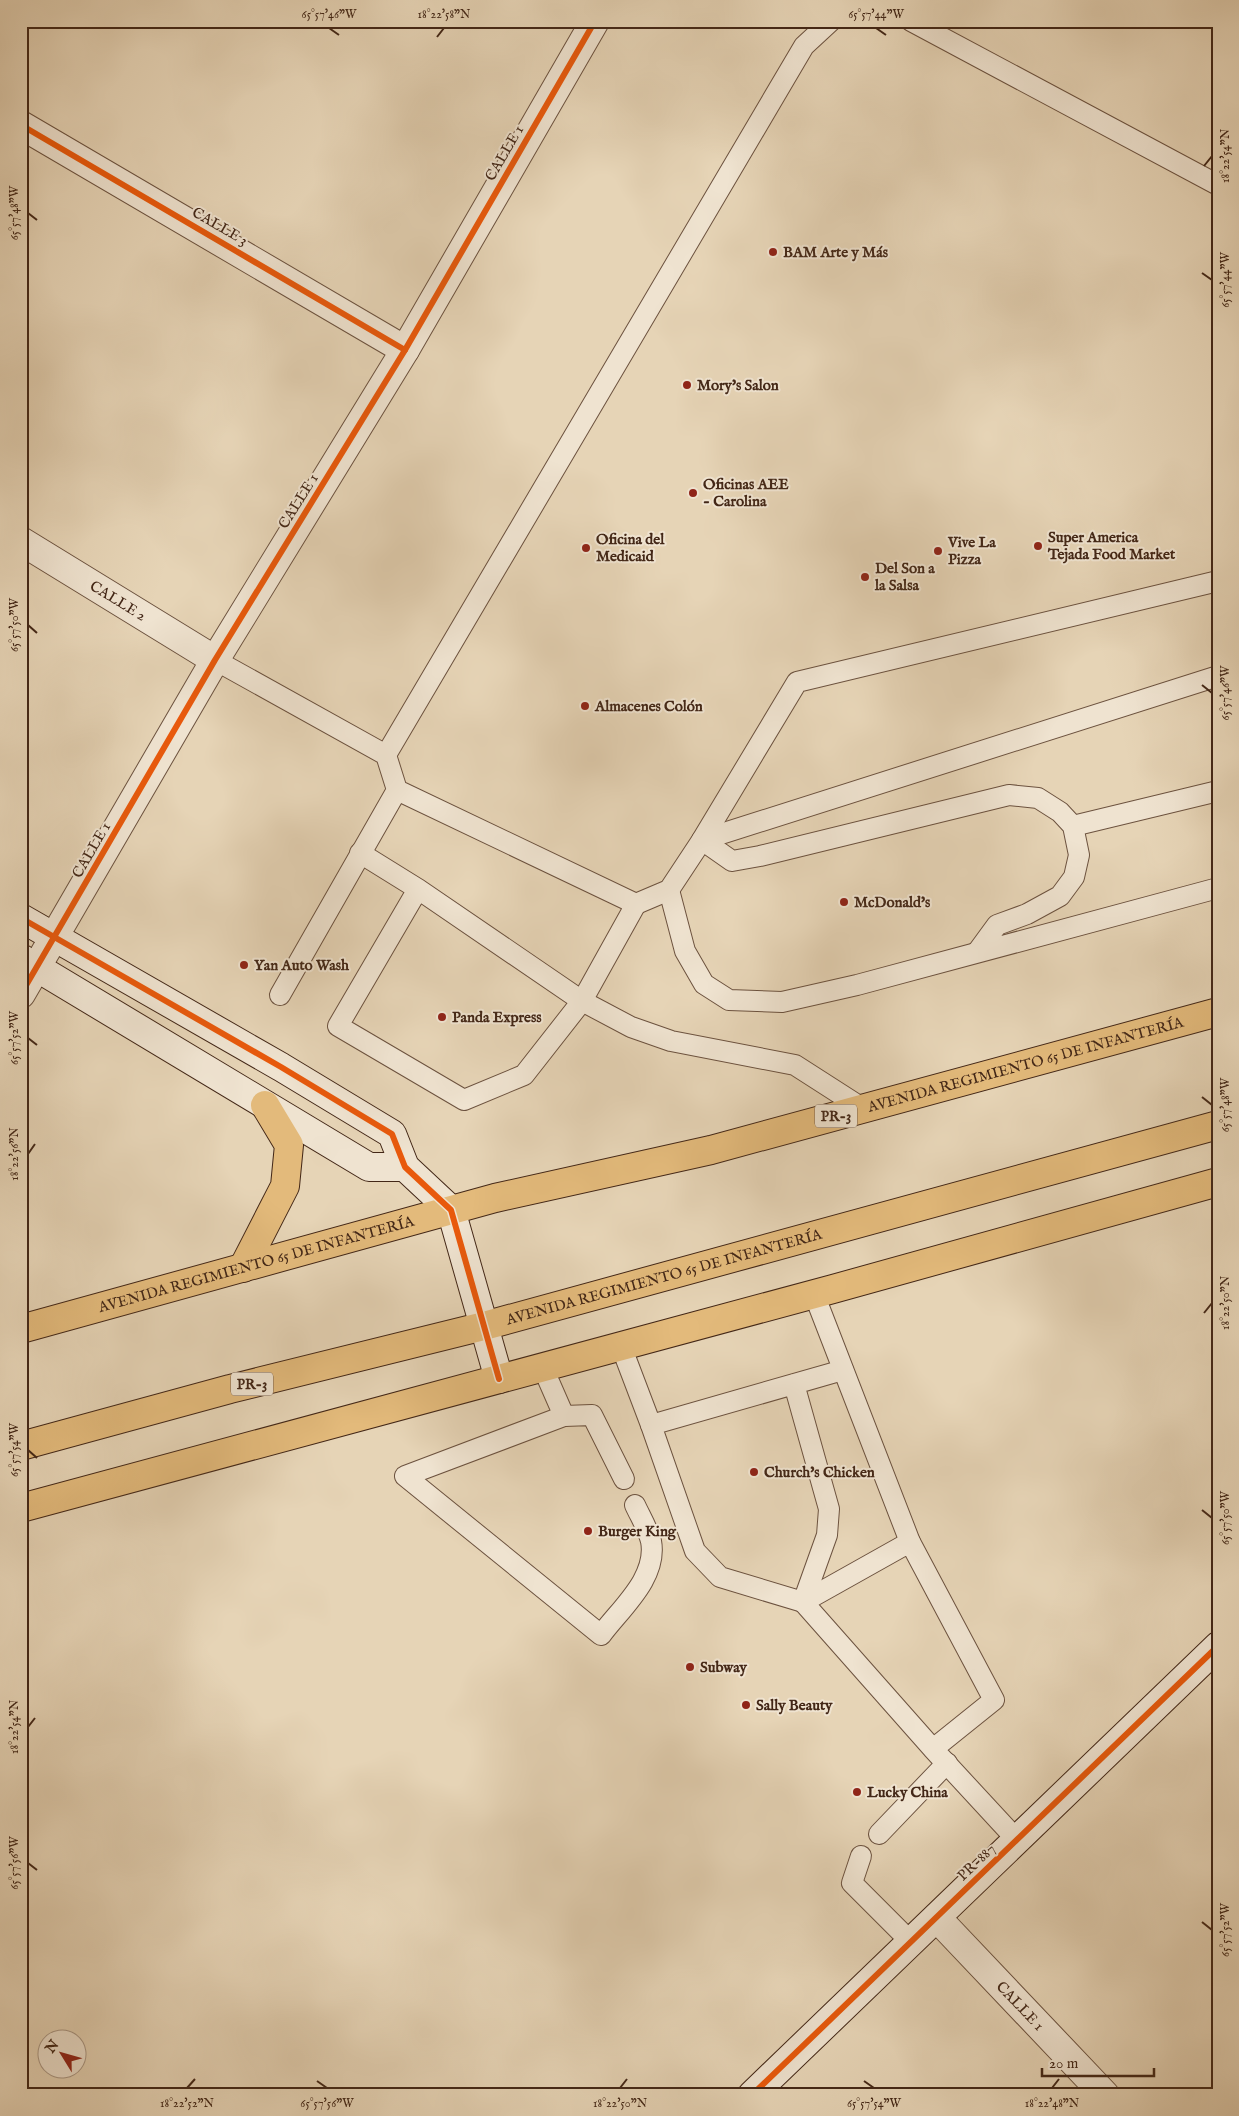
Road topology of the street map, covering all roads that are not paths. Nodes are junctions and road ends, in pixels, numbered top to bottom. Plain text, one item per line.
1 (595, 21) edge
2 (831, 21) edge
3 (911, 21) edge
4 (21, 125) edge
5 (1218, 185) edge
6 (405, 350) junction
7 (21, 541) edge
8 (1218, 581) edge
9 (215, 660) junction
10 (1218, 676) edge
11 (386, 755) junction
12 (397, 790) junction
13 (1218, 791) edge
14 (1073, 826) junction
15 (702, 840) junction
16 (360, 853) junction
17 (1218, 888) edge
18 (418, 889) junction
19 (669, 890) junction
20 (636, 904) junction
21 (21, 918) edge
22 (54, 938) junction
23 (978, 951) junction
24 (29, 963) edge
25 (21, 994) edge
26 (280, 996) dead end
27 (582, 1001) junction
28 (1218, 1012) edge
29 (265, 1105) junction
30 (862, 1108) junction
31 (1218, 1125) edge
32 (405, 1167) junction
33 (1218, 1182) edge
34 (451, 1210) junction
35 (243, 1268) junction
36 (814, 1294) junction
37 (484, 1326) junction
38 (21, 1328) edge
39 (621, 1346) junction
40 (543, 1368) junction
41 (843, 1370) junction
42 (499, 1379) junction
43 (794, 1384) junction
44 (564, 1416) junction
45 (651, 1425) junction
46 (21, 1446) edge
47 (624, 1479) dead end
48 (635, 1505) dead end
49 (21, 1508) edge
50 (910, 1542) junction
51 (803, 1602) junction
52 (1218, 1646) edge
53 (940, 1756) junction
54 (879, 1834) dead end
55 (1017, 1840) junction
56 (861, 1856) dead end
57 (937, 1918) junction
58 (911, 1942) junction
59 (752, 2095) edge
60 (1105, 2095) edge

1 - 6 street, CALLE 1
2 - 11 lane
3 - 5 lane
4 - 6 street, CALLE 3
6 - 9 street, CALLE 1
7 - 9 street, CALLE 2
8 - 15 lane
9 - 11 lane
9 - 22 street, CALLE 1
10 - 15 lane
11 - 12 lane
12 - 16 lane
12 - 20 lane
13 - 14 lane
14 - 15 lane
14 - 23 lane
15 - 19 lane
16 - 18 lane
16 - 26 lane
17 - 23 lane
18 - 27 lane
18 - 27 lane
19 - 20 lane
19 - 23 lane
20 - 27 lane
21 - 22 street
22 - 24 street, CALLE 1
22 - 32 street
24 - 25 street, CALLE 1
24 - 29 street
27 - 30 lane
28 - 30 main road, AVENIDA REGIMIENTO 65 DE INFANTERÍA / PR-3
29 - 32 street
29 - 35 main road
30 - 34 main road, AVENIDA REGIMIENTO 65 DE INFANTERÍA / PR-3
31 - 37 main road, AVENIDA REGIMIENTO 65 DE INFANTERÍA / PR-3
32 - 34 street
33 - 36 main road
34 - 35 main road, AVENIDA REGIMIENTO 65 DE INFANTERÍA / PR-3
34 - 37 street
35 - 38 main road, AVENIDA REGIMIENTO 65 DE INFANTERÍA / PR-3
36 - 39 main road
36 - 41 lane
37 - 42 street
37 - 46 main road, AVENIDA REGIMIENTO 65 DE INFANTERÍA / PR-3
39 - 40 main road
39 - 45 lane
40 - 42 main road
40 - 44 lane
41 - 43 lane
41 - 50 lane
42 - 49 main road
43 - 45 lane
43 - 51 lane
44 - 47 lane
44 - 48 lane
45 - 51 lane
50 - 51 lane
50 - 53 lane
51 - 53 lane
52 - 55 street, PR-887
53 - 54 lane
53 - 55 lane
55 - 57 street, PR-887
56 - 58 lane
57 - 58 street, PR-887
57 - 60 street, CALLE 1
58 - 59 street, PR-887

